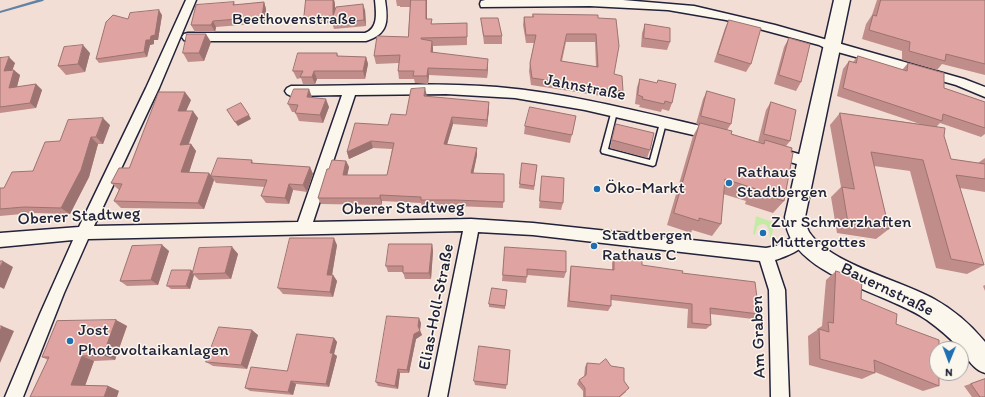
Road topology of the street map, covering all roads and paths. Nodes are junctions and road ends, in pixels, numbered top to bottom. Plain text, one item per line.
1 (191, 0) edge
2 (380, 0) edge
3 (582, 0) edge
4 (842, 0) edge
5 (485, 4) dead end
6 (176, 37) junction
7 (831, 46) junction
8 (291, 90) dead end
9 (350, 91) junction
10 (985, 92) edge
11 (614, 112) junction
12 (663, 123) junction
13 (727, 139) edge
14 (765, 149) edge
15 (807, 162) junction
16 (471, 225) junction
17 (303, 229) junction
18 (83, 233) junction
19 (802, 239) junction
20 (0, 240) edge
21 (766, 255) junction
22 (985, 361) edge
23 (14, 397) edge
24 (438, 397) edge
25 (780, 397) edge

1 - 6 street
2 - 6 street, Beethovenstraße
3 - 5 street
3 - 7 street
4 - 7 street
6 - 18 street
7 - 10 street
7 - 15 street
8 - 9 street, Jahnstraße
9 - 11 street, Jahnstraße
9 - 17 street
11 - 12 street, Jahnstraße
11 - 12 lane
12 - 13 street, Jahnstraße
14 - 15 street
15 - 19 street
16 - 17 street, Oberer Stadtweg
16 - 21 street, Oberer Stadtweg
16 - 24 street, Elias-Holl-Straße
17 - 18 street, Oberer Stadtweg
18 - 20 street, Oberer Stadtweg
18 - 23 street
19 - 21 street, Oberer Stadtweg
19 - 22 street, Bauernstraße
21 - 25 street, Am Graben

